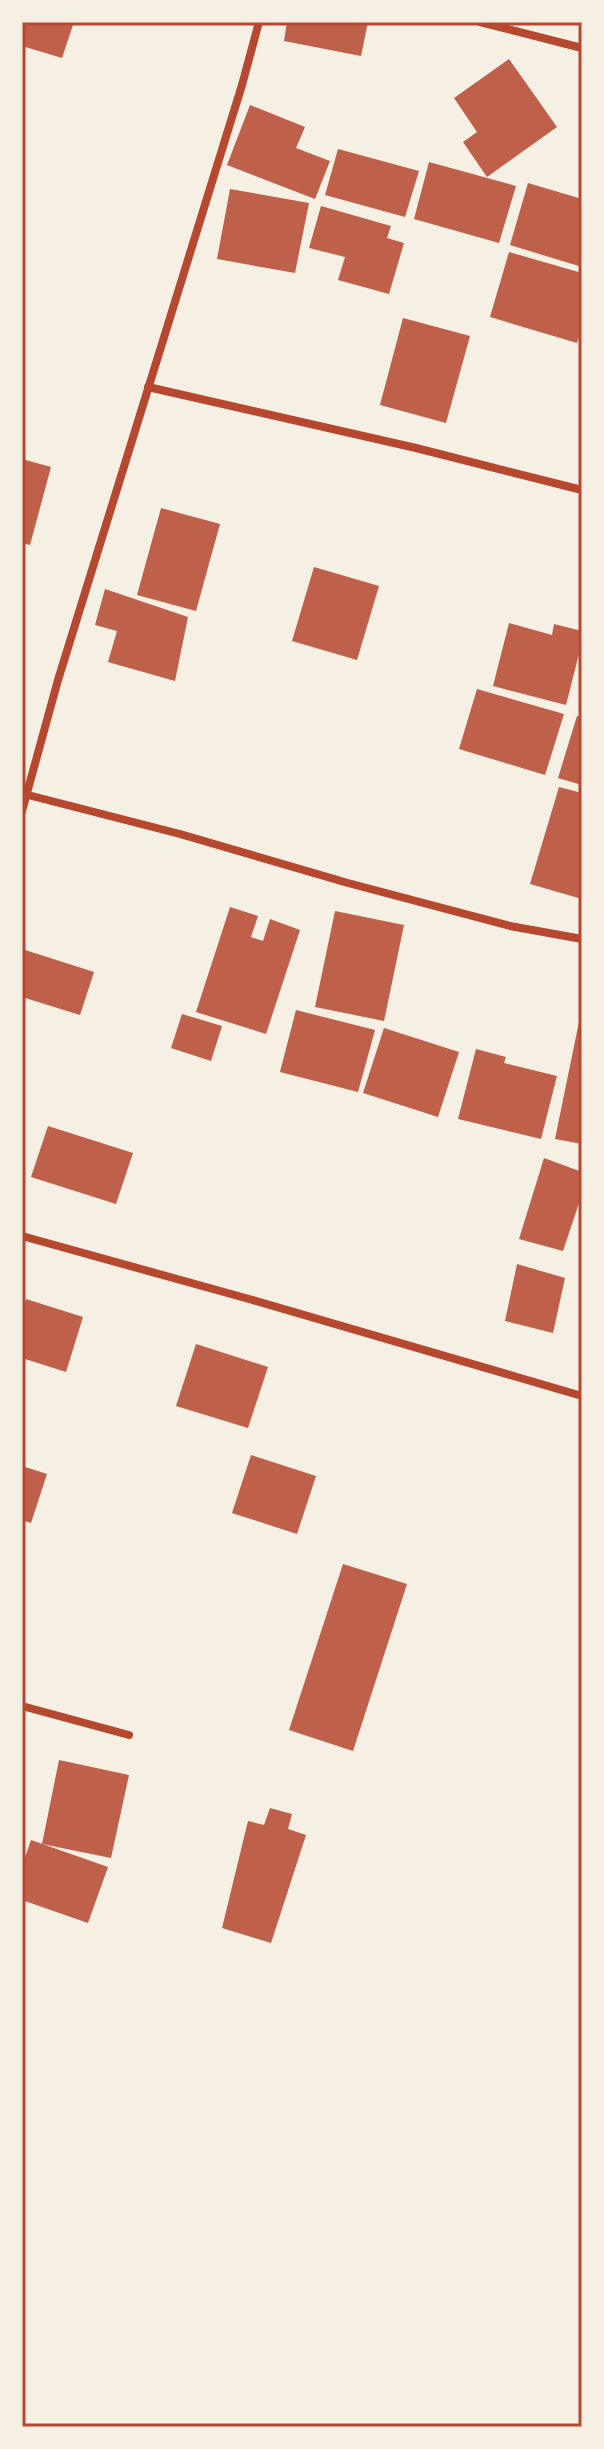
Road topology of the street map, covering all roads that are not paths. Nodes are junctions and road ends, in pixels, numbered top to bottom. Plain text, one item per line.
1 (259, 22) edge
2 (480, 22) edge
3 (582, 48) edge
4 (148, 387) junction
5 (582, 490) edge
6 (28, 795) junction
7 (22, 811) edge
8 (582, 939) edge
9 (22, 1236) edge
10 (582, 1396) edge
11 (22, 1706) edge
12 (129, 1735) dead end

1 - 4 street
2 - 3 street
4 - 5 street
4 - 6 street
6 - 7 street
6 - 8 street
9 - 10 street
11 - 12 street

